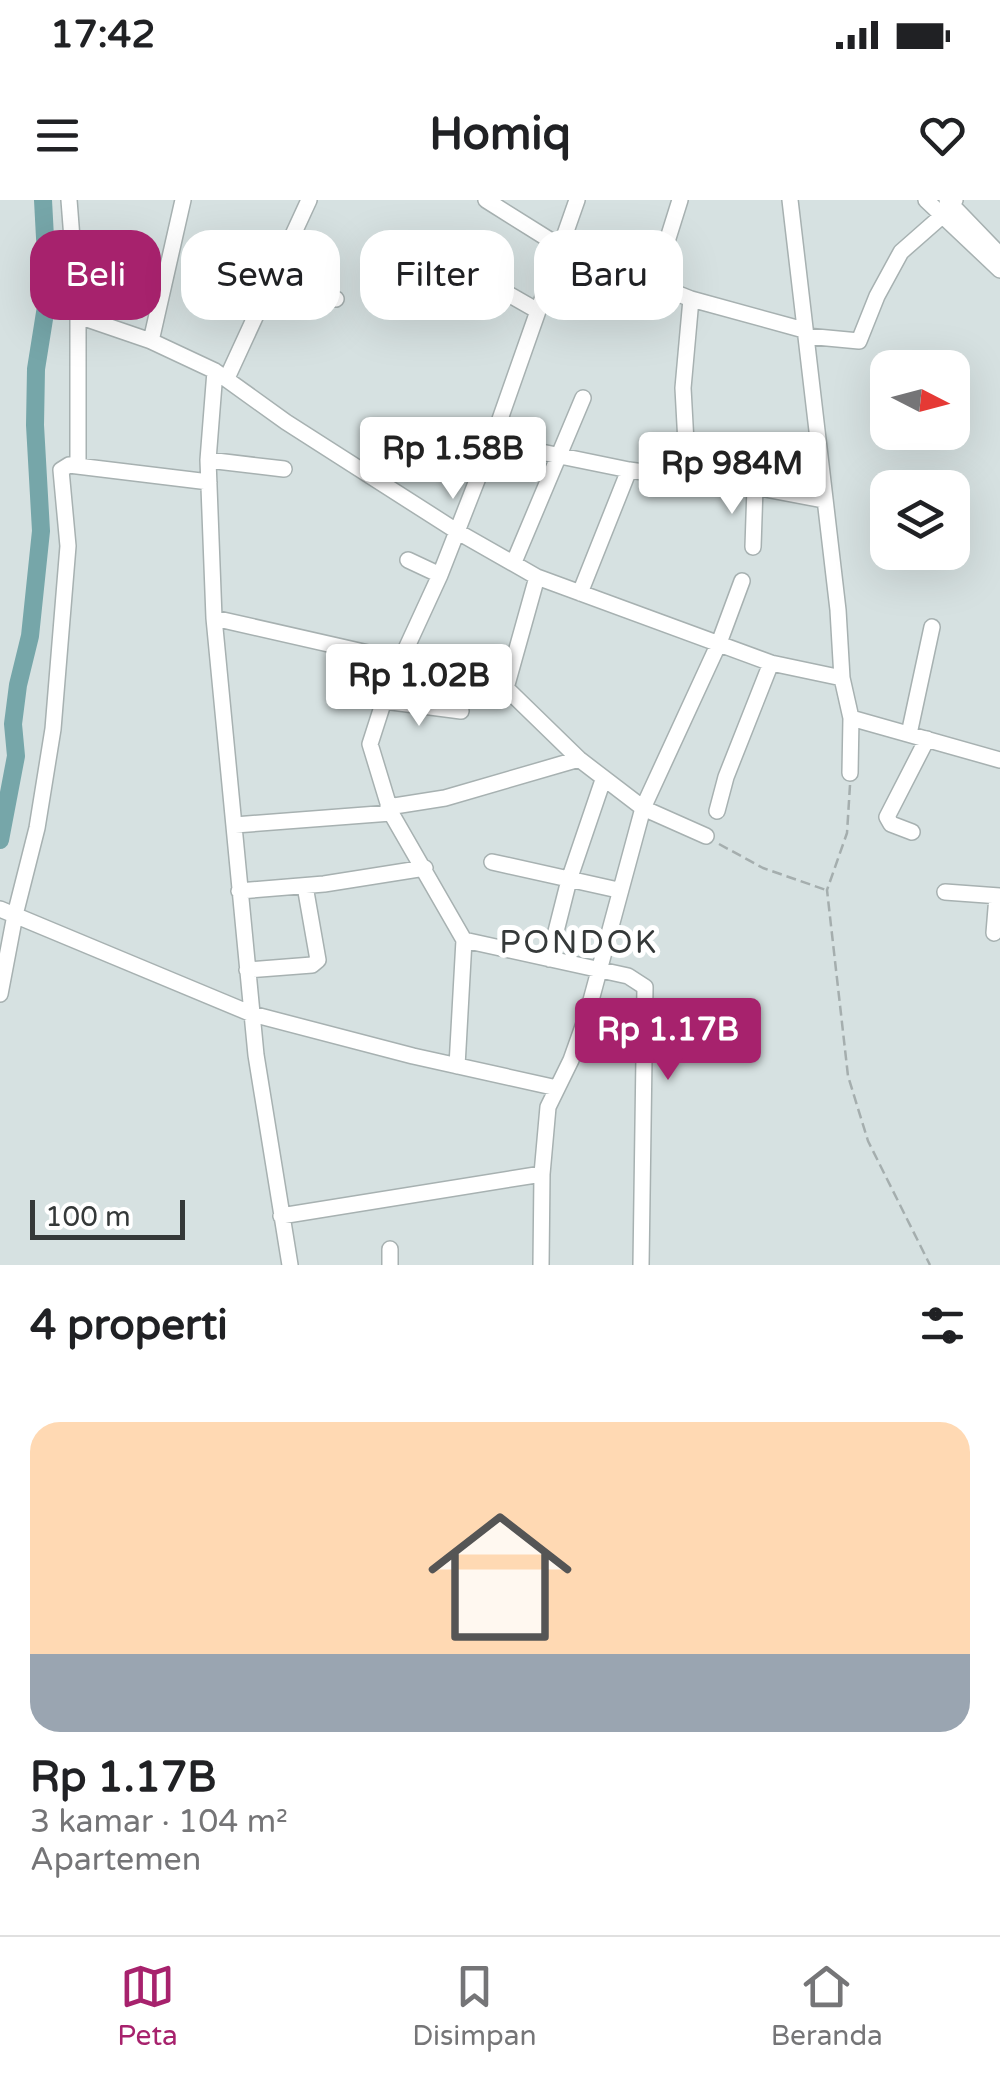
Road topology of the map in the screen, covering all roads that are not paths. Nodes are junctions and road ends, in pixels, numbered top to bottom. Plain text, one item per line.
1 (69, 200) edge
2 (183, 200) edge
3 (309, 200) edge
4 (486, 200) edge
5 (577, 200) edge
6 (680, 200) edge
7 (790, 200) edge
8 (926, 200) edge
9 (948, 207) edge
10 (71, 230) edge
11 (295, 230) edge
12 (535, 230) edge
13 (567, 230) edge
14 (671, 230) edge
15 (1000, 254) edge
16 (1000, 270) edge
17 (683, 296) edge
18 (691, 299) junction
19 (78, 320) edge
20 (90, 320) edge
21 (250, 320) edge
22 (535, 320) edge
23 (805, 333) junction
24 (150, 341) junction
25 (221, 375) junction
26 (584, 398) dead end
27 (492, 442) junction
28 (560, 457) junction
29 (208, 460) junction
30 (78, 466) junction
31 (284, 468) dead end
32 (629, 470) junction
33 (688, 480) junction
34 (210, 482) junction
35 (755, 487) junction
36 (823, 500) junction
37 (458, 532) junction
38 (753, 547) dead end
39 (408, 560) dead end
40 (514, 562) junction
41 (440, 575) junction
42 (537, 577) junction
43 (742, 581) dead end
44 (580, 593) junction
45 (214, 618) junction
46 (932, 627) dead end
47 (720, 643) junction
48 (400, 660) junction
49 (771, 662) junction
50 (842, 678) junction
51 (506, 688) junction
52 (384, 701) junction
53 (461, 711) dead end
54 (850, 718) junction
55 (908, 734) junction
56 (926, 739) junction
57 (579, 759) junction
58 (1000, 760) edge
59 (850, 774) road end
60 (603, 780) junction
61 (643, 808) junction
62 (386, 812) junction
63 (717, 812) dead end
64 (235, 824) junction
65 (912, 832) dead end
66 (706, 836) road end
67 (492, 862) dead end
68 (420, 869) junction
69 (569, 880) junction
70 (305, 886) junction
71 (239, 890) junction
72 (618, 890) junction
73 (945, 892) dead end
74 (999, 896) edge
75 (7, 912) edge
76 (994, 933) dead end
77 (464, 940) junction
78 (549, 960) junction
79 (247, 970) junction
80 (600, 970) junction
81 (0, 994) edge
82 (252, 1014) junction
83 (457, 1066) junction
84 (557, 1088) junction
85 (542, 1174) junction
86 (281, 1216) junction
87 (290, 1265) edge
88 (541, 1265) edge
89 (641, 1265) edge

1 - 10 street
2 - 24 street
3 - 11 street
4 - 12 street
5 - 13 street
6 - 14 street
7 - 23 street
8 - 9 street
9 - 15 street
9 - 16 street
9 - 23 street
17 - 18 street
18 - 23 street
18 - 33 street
19 - 30 street
20 - 24 street
21 - 25 street
22 - 27 street
23 - 36 street
24 - 25 street
25 - 29 street
25 - 37 street
26 - 28 street
27 - 28 street
27 - 37 street
28 - 32 street
28 - 40 street
29 - 31 street
29 - 34 street
30 - 34 street
30 - 75 street
32 - 33 street
32 - 44 street
33 - 35 street
34 - 45 street
35 - 36 street
35 - 38 street
36 - 50 street
37 - 40 street
37 - 41 street
39 - 41 street
40 - 42 street
41 - 48 street
42 - 44 street
42 - 51 street
43 - 47 street
44 - 47 street
45 - 48 street
45 - 64 street
46 - 55 street
47 - 49 street
47 - 61 street
48 - 51 street
48 - 52 street
49 - 50 street
49 - 63 street
50 - 54 street
51 - 57 street
52 - 53 street
52 - 62 street
54 - 55 street
54 - 59 street
55 - 56 street
56 - 58 street
56 - 65 street
57 - 60 street
57 - 62 street
60 - 61 street
60 - 69 street
61 - 66 street
61 - 72 street
62 - 64 street
62 - 68 street
64 - 71 street
67 - 69 street
68 - 70 street
68 - 77 street
69 - 72 street
69 - 78 street
70 - 71 street
70 - 79 street
71 - 79 street
72 - 80 street
73 - 74 street
74 - 76 street
75 - 81 street
75 - 82 street
77 - 78 street
77 - 83 street
78 - 80 street
79 - 82 street
80 - 84 street
80 - 89 street
82 - 83 street
82 - 86 street
83 - 84 street
84 - 85 street
85 - 86 street
85 - 88 street
86 - 87 street

